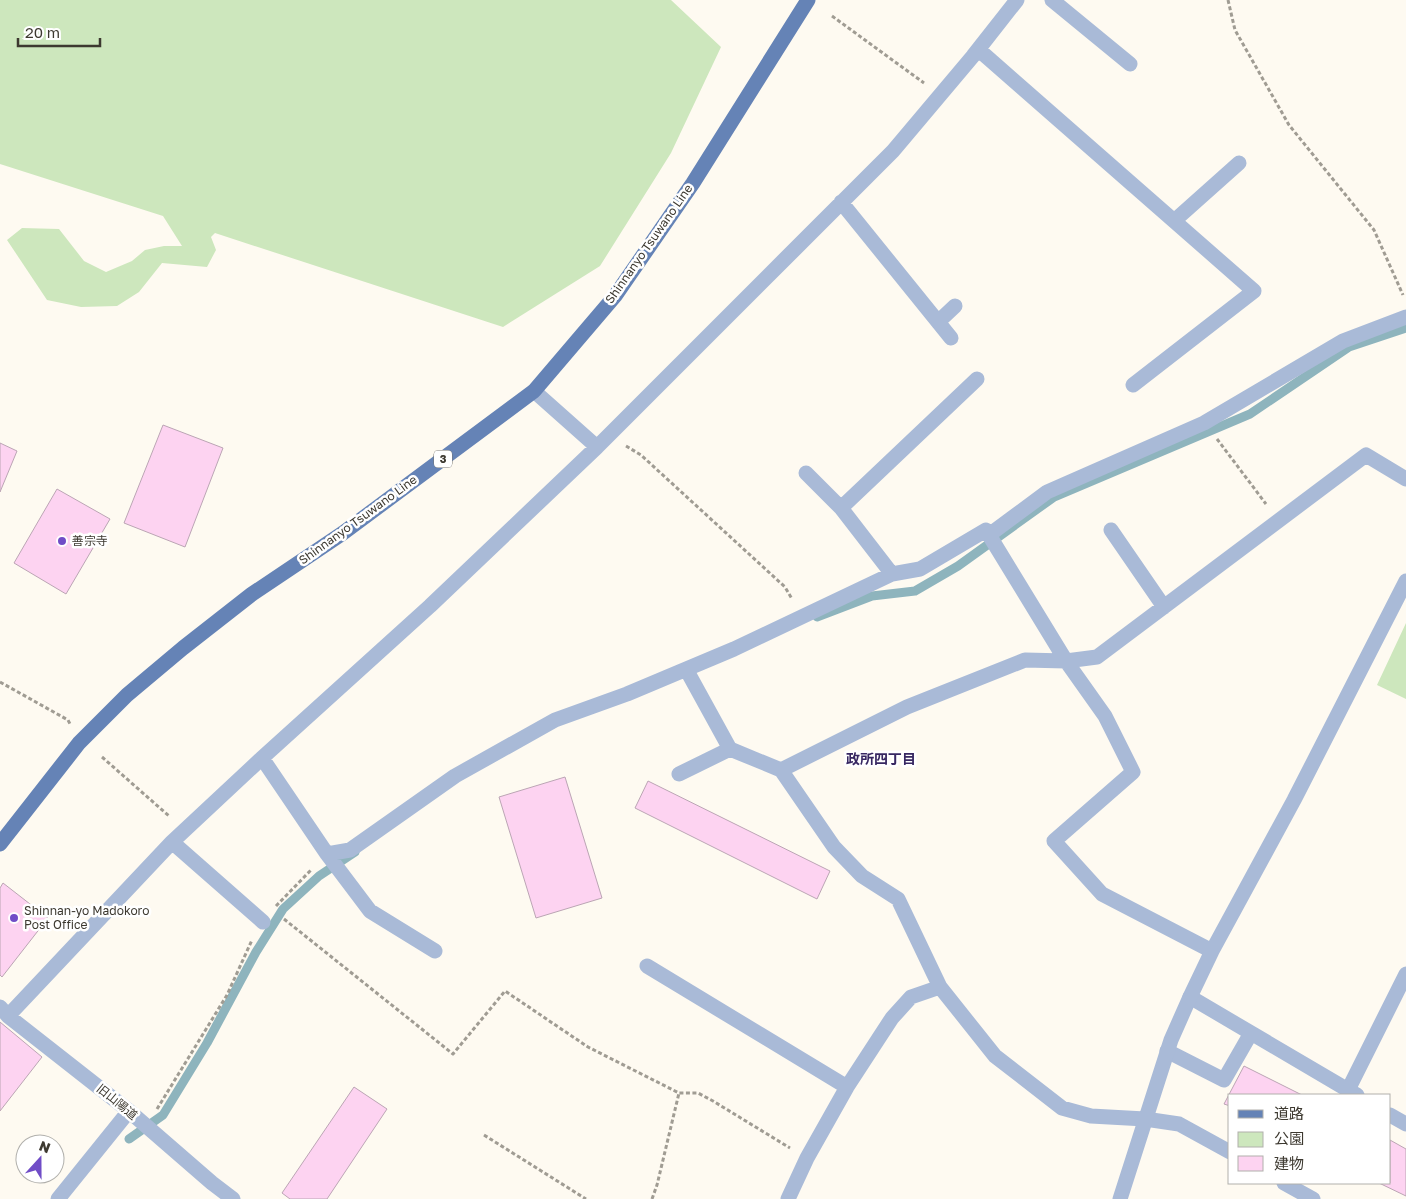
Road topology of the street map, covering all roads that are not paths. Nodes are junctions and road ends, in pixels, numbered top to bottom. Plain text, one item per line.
1 (808, 0) edge
2 (1017, 0) edge
3 (1052, 0) edge
4 (978, 50) junction
5 (1130, 64) dead end
6 (1239, 163) dead end
7 (841, 202) junction
8 (1174, 221) junction
9 (955, 306) dead end
10 (1406, 317) edge
11 (938, 322) junction
12 (951, 338) dead end
13 (977, 379) dead end
14 (1133, 386) dead end
15 (534, 391) junction
16 (597, 447) junction
17 (806, 473) dead end
18 (1406, 479) edge
19 (841, 508) junction
20 (1111, 530) dead end
21 (989, 535) junction
22 (892, 574) junction
23 (1406, 581) edge
24 (1164, 608) junction
25 (1066, 661) junction
26 (686, 669) junction
27 (730, 749) junction
28 (262, 758) junction
29 (781, 770) junction
30 (679, 774) dead end
31 (172, 842) junction
32 (0, 844) edge
33 (328, 854) junction
34 (263, 922) road end
35 (435, 951) dead end
36 (1212, 951) junction
37 (647, 966) dead end
38 (1406, 974) edge
39 (940, 987) junction
40 (1190, 997) junction
41 (4, 1011) edge
42 (1252, 1033) junction
43 (1167, 1051) junction
44 (847, 1087) junction
45 (1352, 1093) edge
46 (129, 1111) junction
47 (1391, 1116) edge
48 (1145, 1119) junction
49 (1406, 1124) edge
50 (1228, 1151) edge
51 (1286, 1184) edge
52 (58, 1199) edge
53 (233, 1199) edge
54 (788, 1199) edge
55 (1120, 1199) edge
56 (1313, 1199) edge

1 - 15 main road, Shinnanyo Tsuwano Line / 3
2 - 4 street
3 - 5 street
4 - 7 street
4 - 8 street
6 - 8 street
7 - 11 street
7 - 16 street
8 - 14 street
9 - 11 street
10 - 21 street
11 - 12 street
13 - 19 street
15 - 16 street
15 - 32 main road, Shinnanyo Tsuwano Line / 3
16 - 28 street
17 - 19 street
18 - 24 street
19 - 22 street
20 - 24 street
21 - 22 street
21 - 25 street
22 - 26 street
23 - 36 street
24 - 25 street
25 - 29 street
25 - 36 street
26 - 27 street
26 - 33 street
27 - 29 street
27 - 30 street
28 - 31 street
28 - 33 street
29 - 39 street
31 - 34 street
31 - 41 street
33 - 35 street
36 - 40 street
37 - 44 street
38 - 45 street
39 - 44 street
39 - 48 street
40 - 42 street
40 - 43 street
41 - 46 street, 旧山陽道
42 - 43 street
42 - 45 street
43 - 48 street
44 - 54 street
46 - 52 street
46 - 53 street, 旧山陽道
47 - 49 street
48 - 50 street
48 - 55 street
51 - 56 street

